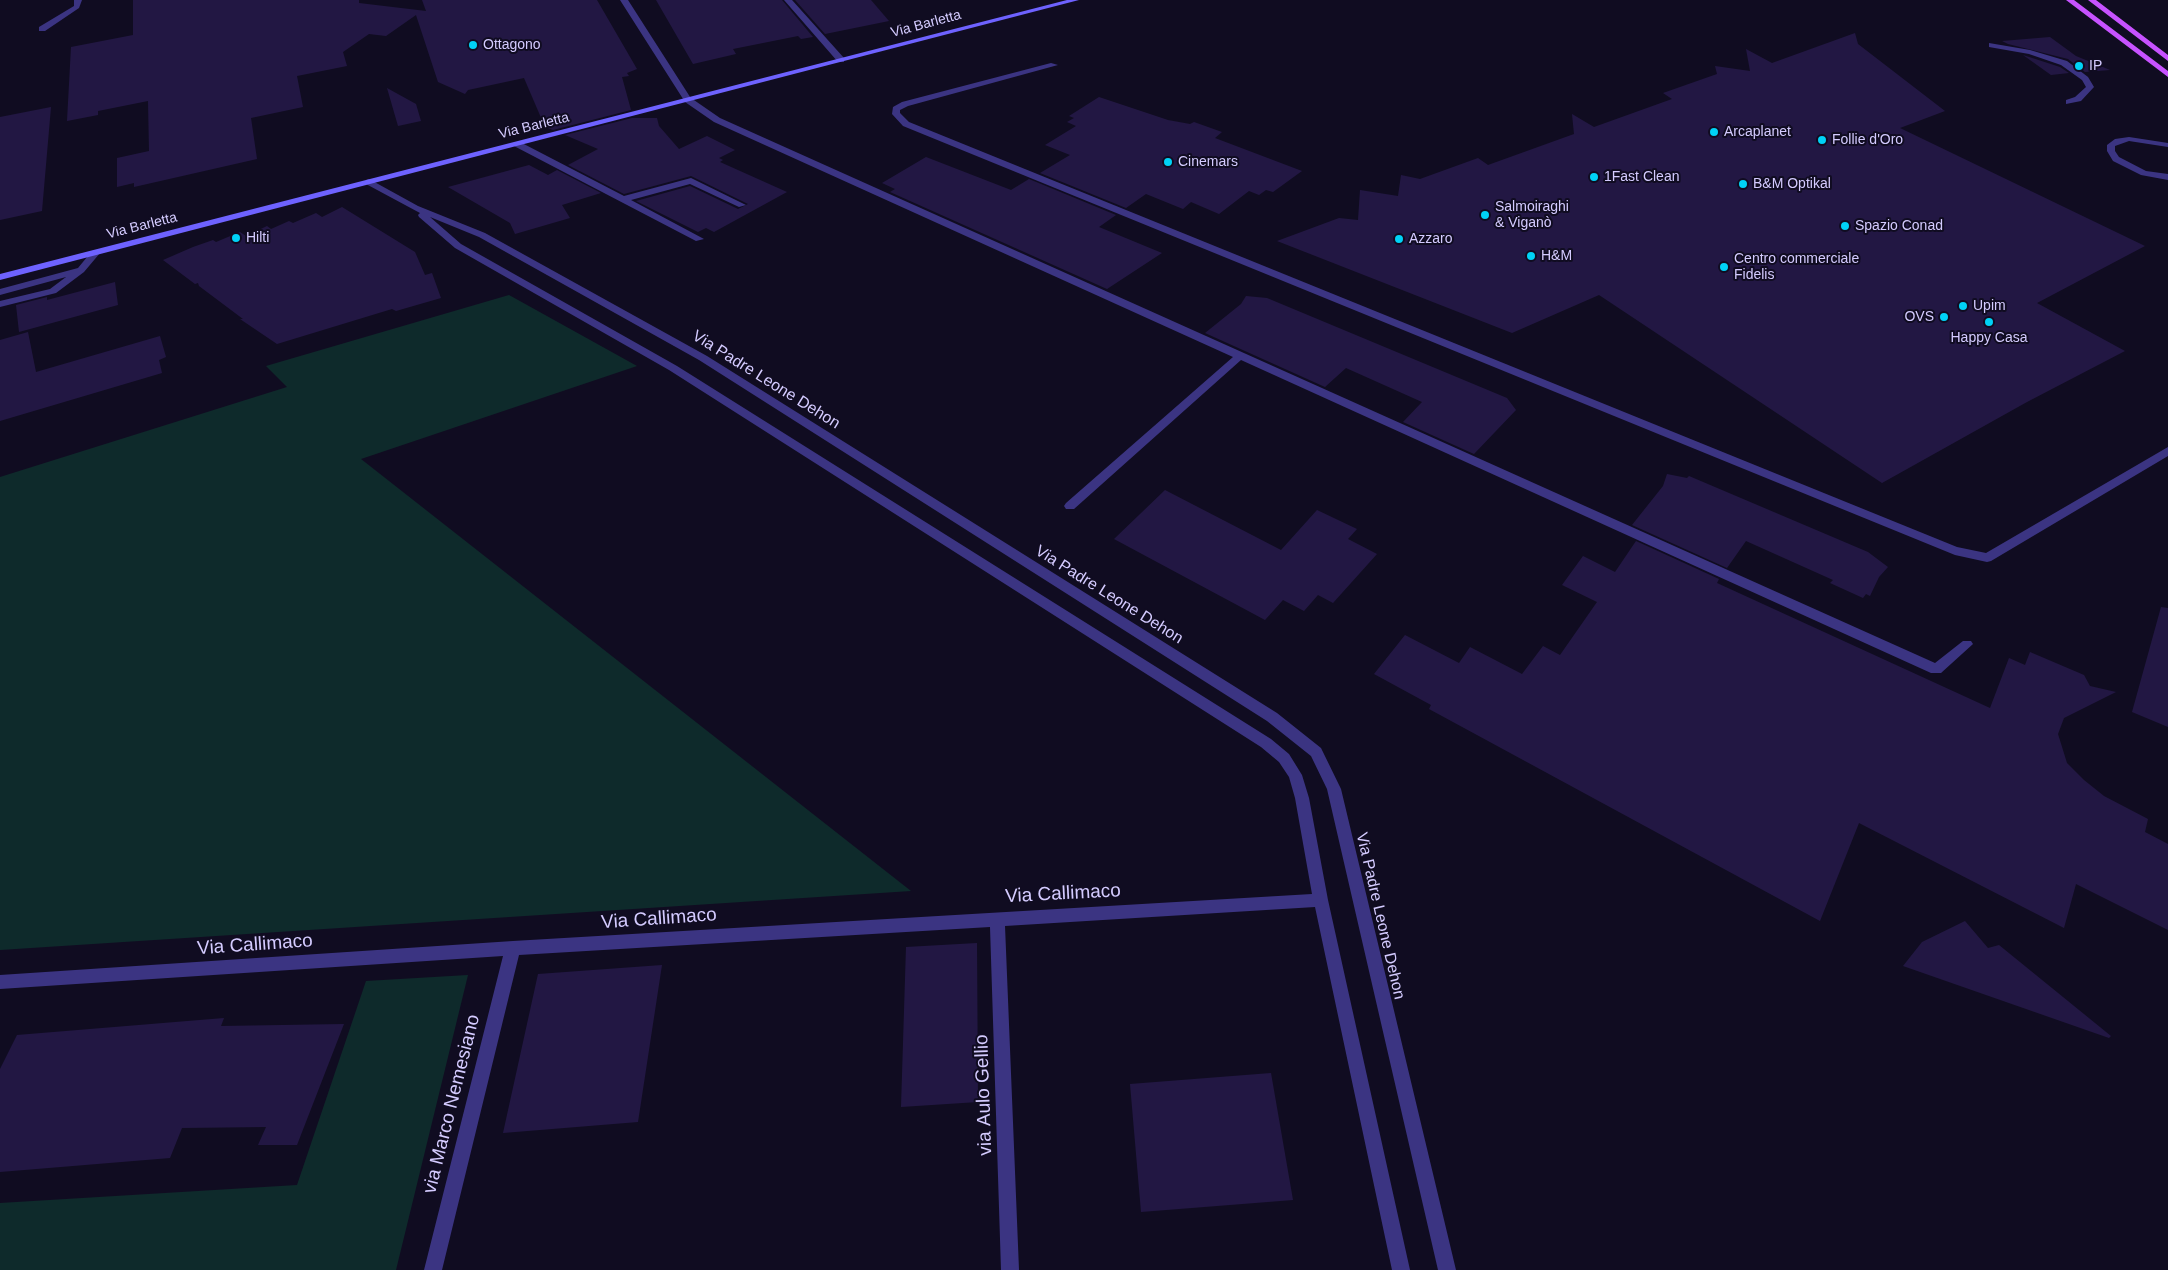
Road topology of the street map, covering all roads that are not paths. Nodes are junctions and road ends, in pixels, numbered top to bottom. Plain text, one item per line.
1 (78, 0) edge
2 (624, 0) edge
3 (788, 0) edge
4 (1075, 0) edge
5 (2092, 0) edge
6 (2066, 1) edge
7 (42, 29) dead end
8 (1992, 45) dead end
9 (2168, 59) edge
10 (841, 60) junction
11 (1054, 65) dead end
12 (2168, 76) edge
13 (688, 100) junction
14 (2069, 102) dead end
15 (518, 144) junction
16 (2168, 146) edge
17 (2168, 177) edge
18 (369, 182) junction
19 (624, 200) junction
20 (742, 205) dead end
21 (415, 208) junction
22 (699, 239) dead end
23 (95, 253) junction
24 (82, 270) junction
25 (0, 277) edge
26 (0, 292) edge
27 (0, 304) edge
28 (1240, 356) junction
29 (2168, 451) edge
30 (1070, 506) dead end
31 (1967, 644) dead end
32 (1320, 900) junction
33 (998, 918) junction
34 (513, 948) junction
35 (1, 984) edge
36 (433, 1270) edge
37 (1010, 1270) edge
38 (1401, 1270) edge
39 (1447, 1270) edge

1 - 7 street
2 - 13 street
3 - 10 street
4 - 10 main road, Via Barletta
5 - 9 main road
6 - 12 main road
8 - 14 street
10 - 13 main road, Via Barletta
11 - 29 street
13 - 15 main road, Via Barletta
13 - 28 street
15 - 18 main road, Via Barletta
15 - 19 street
16 - 17 street
18 - 21 street, Via Padre Leone Dehon
18 - 23 main road, Via Barletta
19 - 20 street
19 - 22 street
21 - 32 street, Via Padre Leone Dehon
21 - 39 street, Via Padre Leone Dehon
23 - 24 street
23 - 25 main road, Via Barletta
24 - 26 street
24 - 27 street
28 - 30 street
28 - 31 street
32 - 33 street, Via Callimaco
32 - 38 street, Via Padre Leone Dehon
33 - 34 street, Via Callimaco
33 - 37 street, via Aulo Gellio
34 - 35 street, Via Callimaco
34 - 36 street, via Marco Nemesiano

